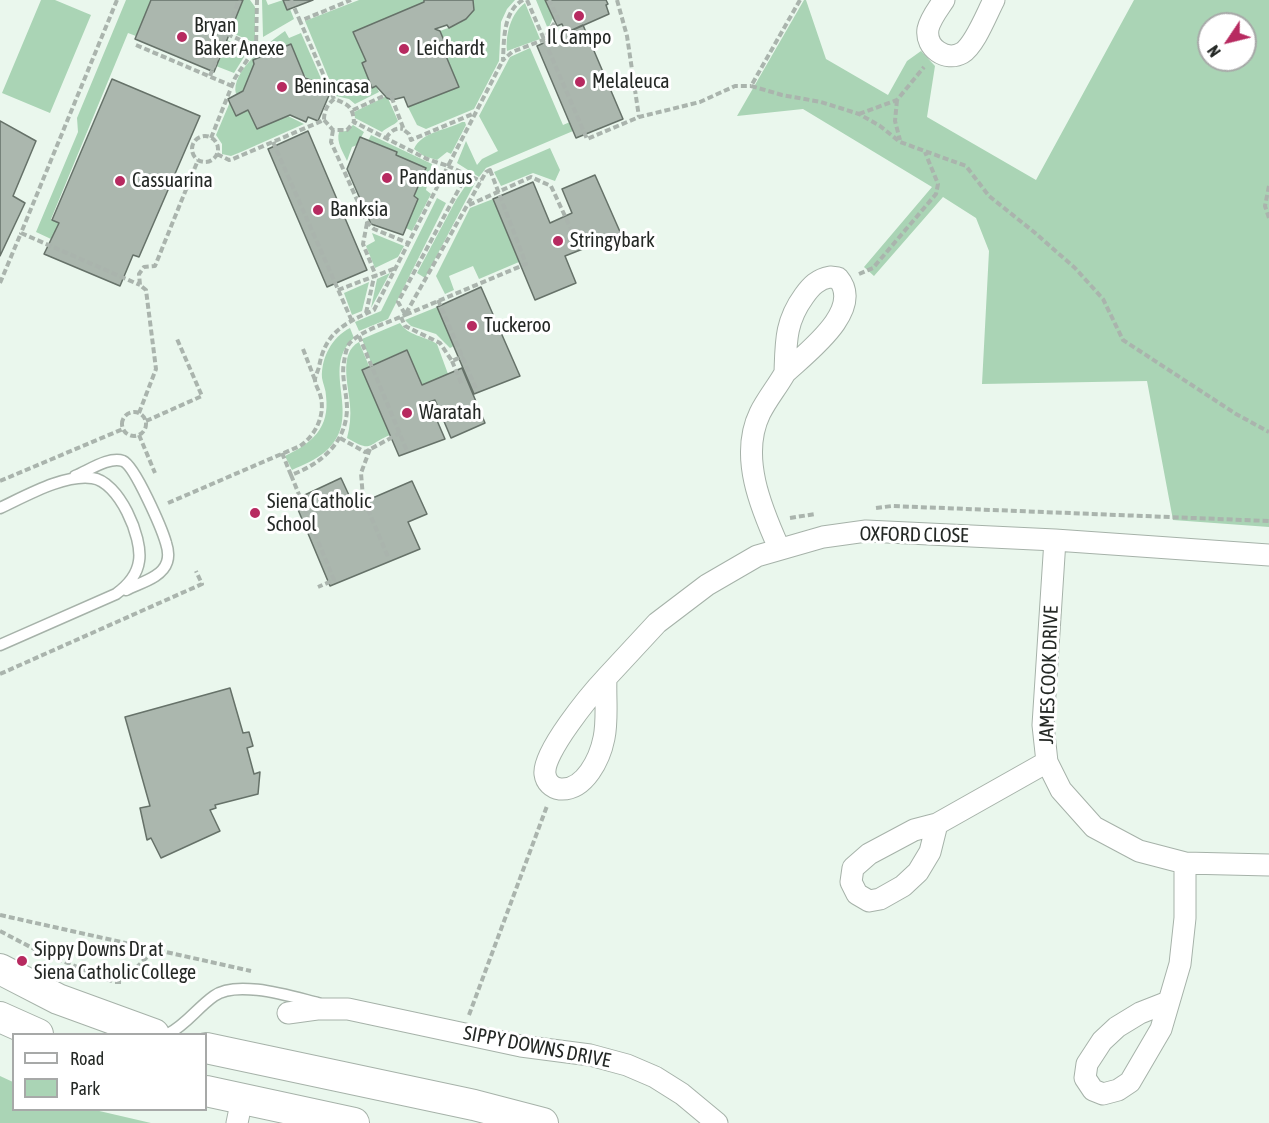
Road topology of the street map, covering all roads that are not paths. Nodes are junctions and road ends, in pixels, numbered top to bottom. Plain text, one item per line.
1 (944, 0) edge
2 (994, 0) edge
3 (785, 374) junction
4 (69, 479) junction
5 (0, 507) edge
6 (1056, 540) junction
7 (779, 548) junction
8 (1269, 555) edge
9 (116, 594) junction
10 (0, 645) edge
11 (606, 678) junction
12 (1047, 762) junction
13 (936, 824) dead end
14 (1185, 863) junction
15 (1269, 866) edge
16 (0, 969) edge
17 (1168, 1002) dead end
18 (341, 1009) junction
19 (288, 1013) dead end
20 (0, 1017) edge
21 (35, 1033) edge
22 (149, 1033) edge
23 (171, 1033) edge
24 (207, 1048) edge
25 (207, 1091) edge
26 (240, 1111) edge
27 (354, 1123) edge
28 (543, 1123) edge
29 (717, 1123) edge

1 - 2 street
3 - 3 street
3 - 7 street
4 - 5 lane
4 - 9 lane
4 - 9 lane
6 - 7 street, OXFORD CLOSE
6 - 8 street, OXFORD CLOSE
6 - 12 street, JAMES COOK DRIVE
7 - 11 street, OXFORD CLOSE
9 - 10 lane
11 - 11 street, OXFORD CLOSE
12 - 13 street
12 - 14 street, JAMES COOK DRIVE
14 - 15 street, JAMES COOK DRIVE
14 - 17 street
16 - 22 main road
18 - 19 street, SIPPY DOWNS DRIVE
18 - 23 lane, SIPPY DOWNS DRIVE
18 - 29 street, SIPPY DOWNS DRIVE
20 - 21 main road
24 - 28 main road
25 - 26 main road
26 - 27 main road

